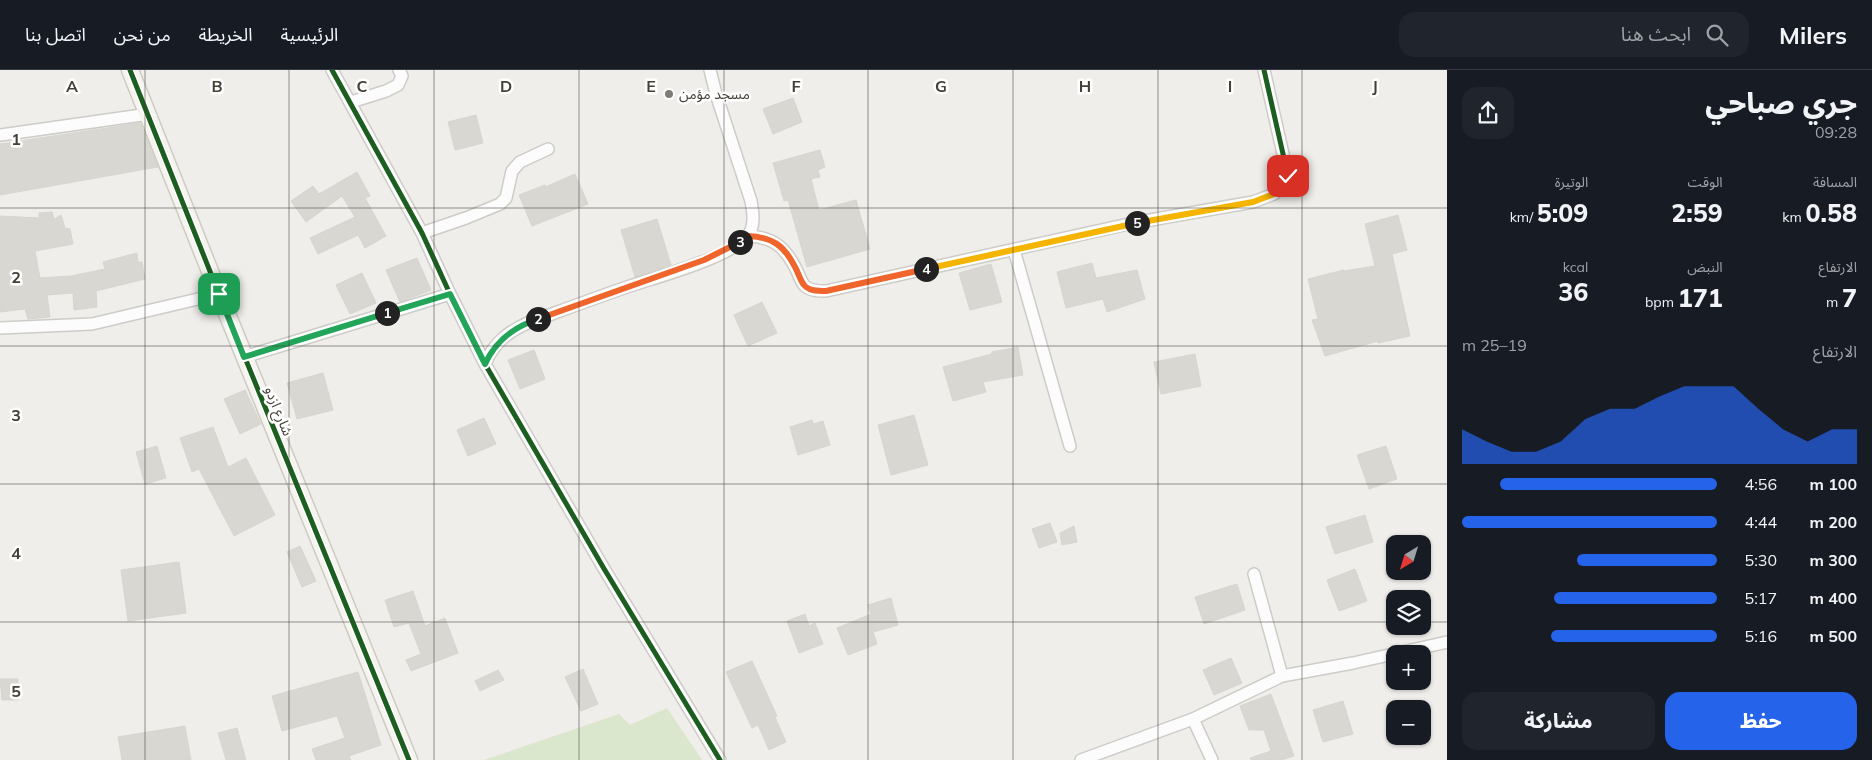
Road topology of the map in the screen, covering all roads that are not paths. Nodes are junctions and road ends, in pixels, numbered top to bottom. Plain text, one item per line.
1 (130, 70) edge
2 (332, 70) edge
3 (399, 70) edge
4 (710, 70) edge
5 (1264, 70) edge
6 (351, 102) junction
7 (149, 114) junction
8 (0, 135) edge
9 (548, 149) dead end
10 (422, 233) junction
11 (748, 236) junction
12 (1014, 250) junction
13 (219, 294) junction
14 (450, 294) junction
15 (0, 328) edge
16 (244, 357) junction
17 (485, 364) junction
18 (1070, 446) dead end
19 (1254, 574) dead end
20 (1447, 642) edge
21 (1282, 676) junction
22 (1193, 719) junction
23 (409, 760) edge
24 (720, 760) edge
25 (1081, 760) edge
26 (1212, 760) edge

1 - 7 street, شارع ازدو
2 - 6 street
3 - 6 street
4 - 11 street
5 - 12 street
6 - 10 street
7 - 8 street
7 - 13 street, شارع ازدو
9 - 10 street
10 - 14 street
11 - 12 street
11 - 17 street
12 - 18 street
13 - 15 street
13 - 16 street, شارع ازدو
14 - 16 street
14 - 17 street
16 - 23 street, شارع ازدو
17 - 24 street
19 - 21 street
20 - 21 street
21 - 22 street
22 - 25 street
22 - 26 street

